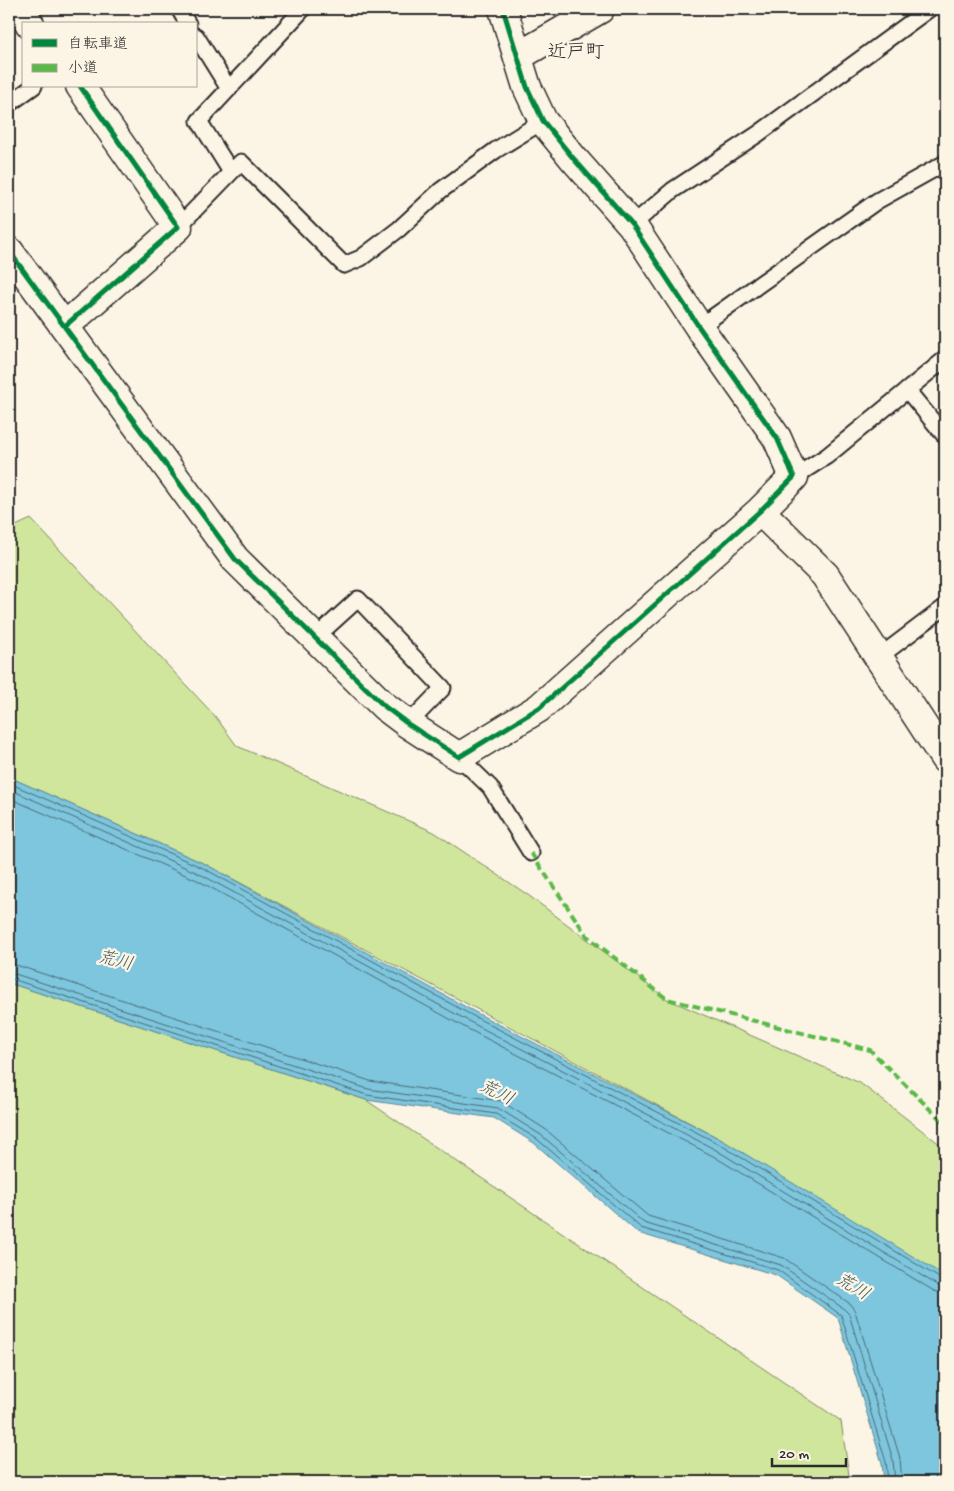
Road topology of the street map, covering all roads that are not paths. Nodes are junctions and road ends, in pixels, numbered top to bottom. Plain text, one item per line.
1 (18, 9) edge
2 (179, 9) edge
3 (303, 9) edge
4 (503, 9) edge
5 (600, 9) edge
6 (929, 9) edge
7 (28, 22) edge
8 (187, 22) edge
9 (198, 39) edge
10 (519, 56) junction
11 (31, 88) edge
12 (81, 88) edge
13 (229, 89) junction
14 (9, 104) edge
15 (543, 121) junction
16 (945, 163) edge
17 (231, 172) junction
18 (632, 225) junction
19 (178, 226) junction
20 (9, 251) edge
21 (64, 326) junction
22 (699, 327) junction
23 (945, 359) edge
24 (907, 390) junction
25 (945, 436) edge
26 (794, 477) junction
27 (760, 511) junction
28 (945, 607) edge
29 (315, 638) junction
30 (879, 658) junction
31 (408, 724) junction
32 (942, 750) edge
33 (459, 757) junction
34 (531, 854) dead end

1 - 7 street
2 - 8 lane
3 - 13 lane
4 - 10 street
5 - 10 street
6 - 18 lane
9 - 13 lane
10 - 15 street
11 - 14 lane
12 - 19 street
13 - 17 lane
15 - 17 lane
15 - 18 street
16 - 22 lane
17 - 19 lane
18 - 22 street
19 - 21 street
20 - 21 street
21 - 29 street
22 - 26 street
23 - 24 lane
24 - 25 lane
24 - 26 lane
26 - 27 street
27 - 30 street
27 - 33 street
28 - 30 lane
29 - 31 street
29 - 31 lane
30 - 32 street
31 - 33 street
33 - 34 lane

